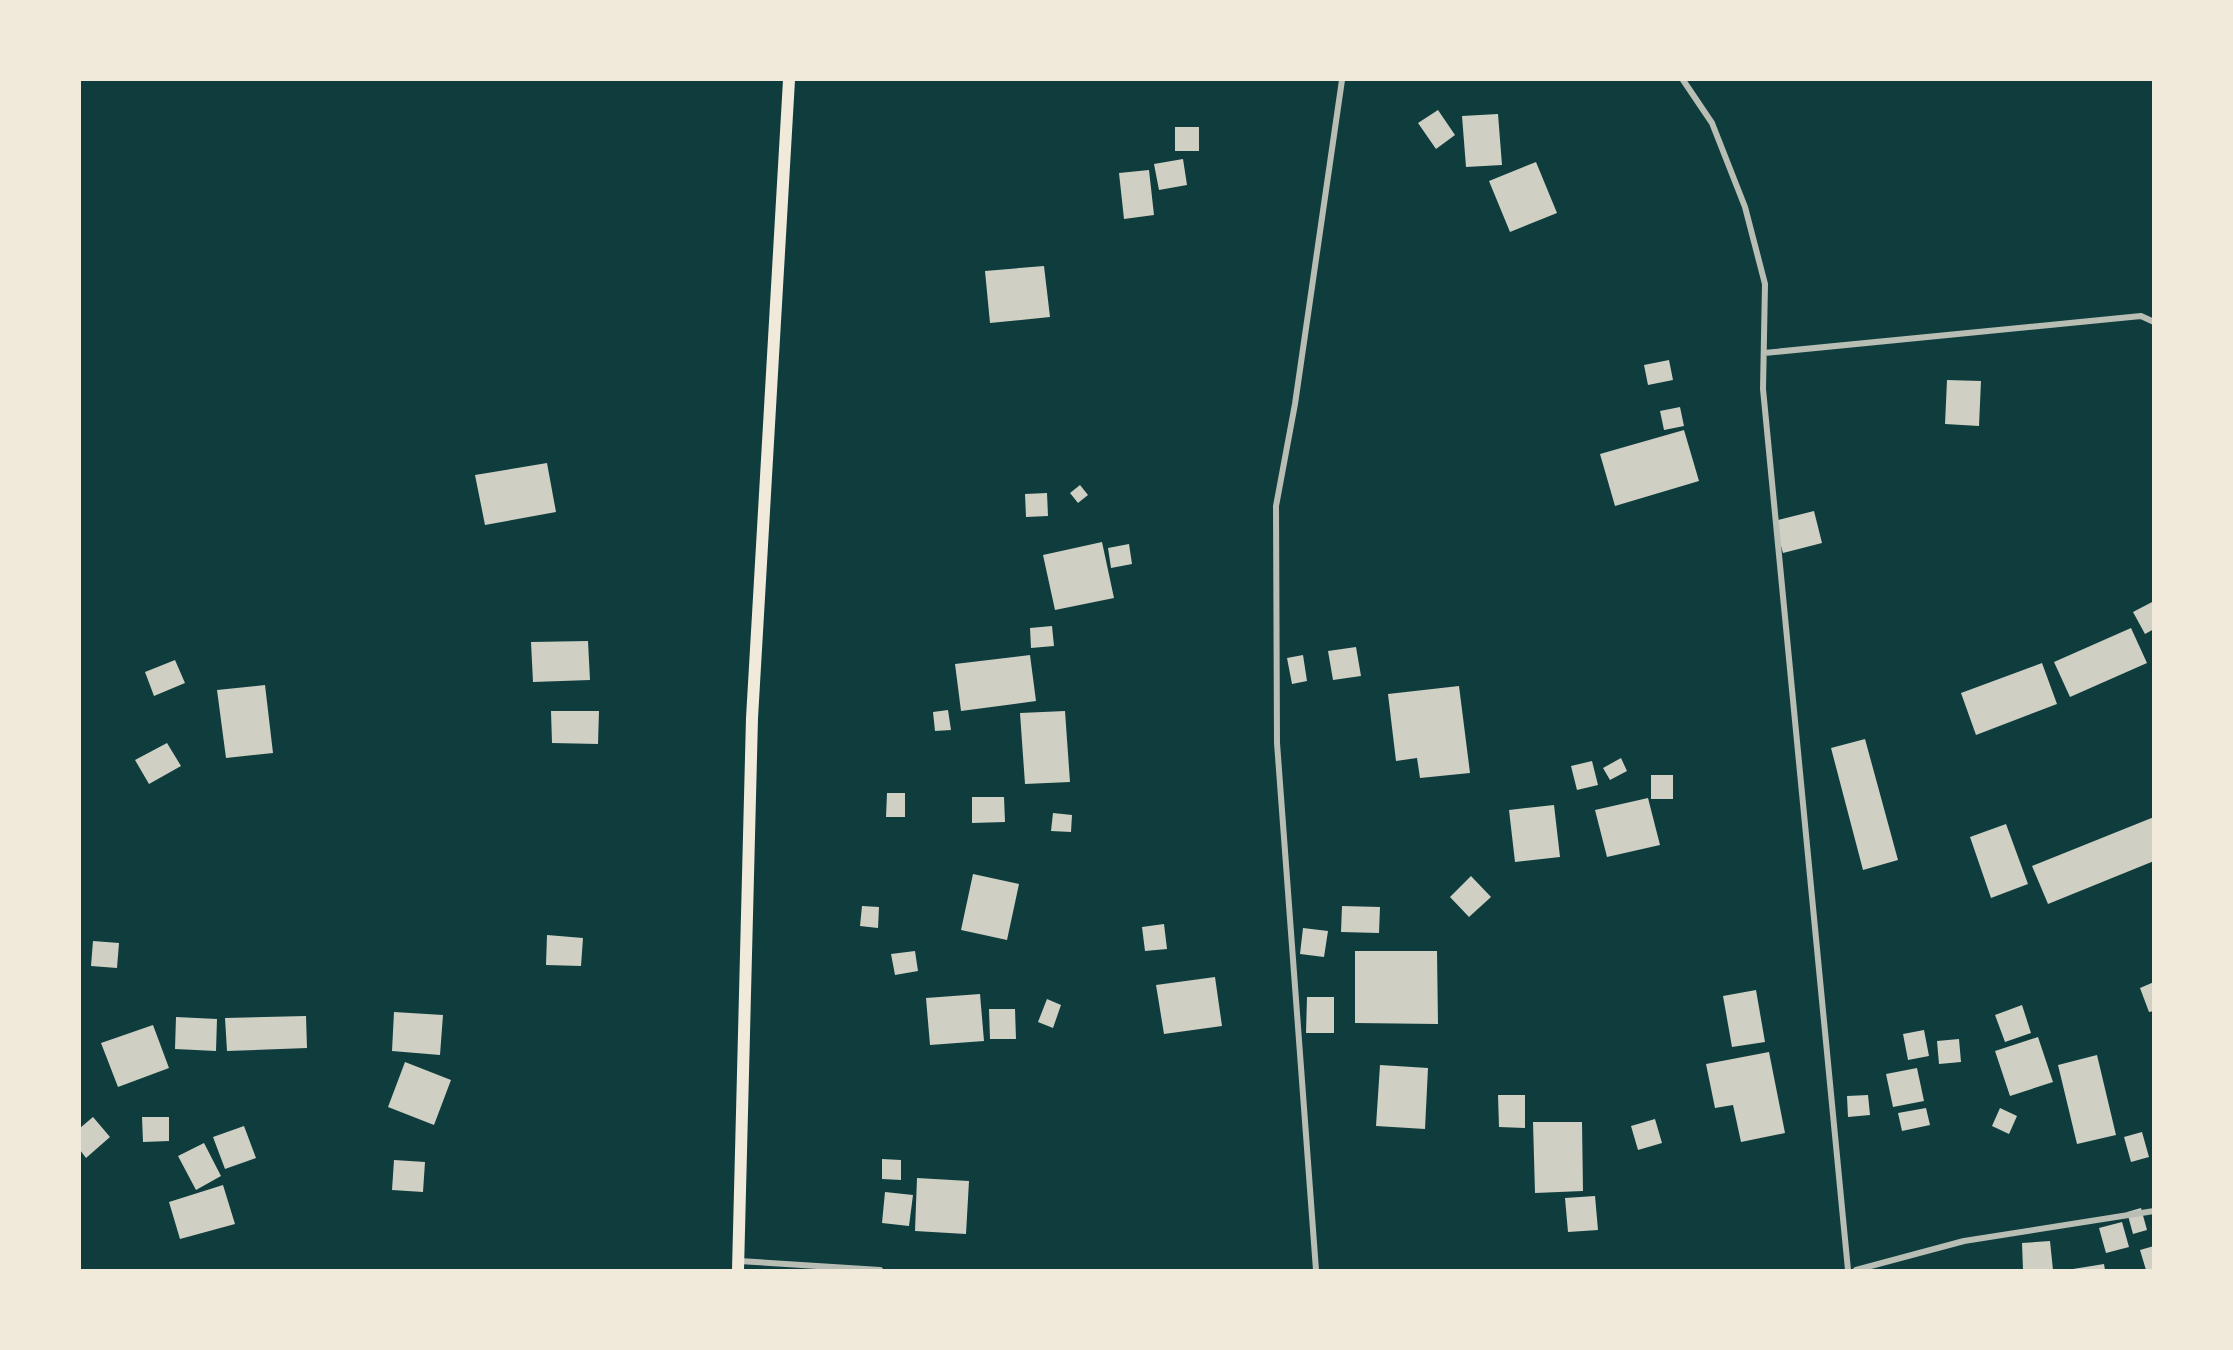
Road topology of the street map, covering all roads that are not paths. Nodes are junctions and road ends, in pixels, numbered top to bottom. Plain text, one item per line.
1 (789, 80) edge
2 (1342, 80) edge
3 (1683, 80) edge
4 (2154, 322) edge
5 (1764, 353) junction
6 (2154, 1211) edge
7 (1888, 1263) junction
8 (738, 1266) edge
9 (880, 1270) edge
10 (1316, 1270) edge
11 (1848, 1270) edge
12 (1856, 1270) edge
13 (1891, 1270) edge

1 - 8 main road
2 - 10 street
3 - 5 street
4 - 5 street
5 - 11 street
6 - 7 street
7 - 12 street
7 - 13 street
8 - 9 street

